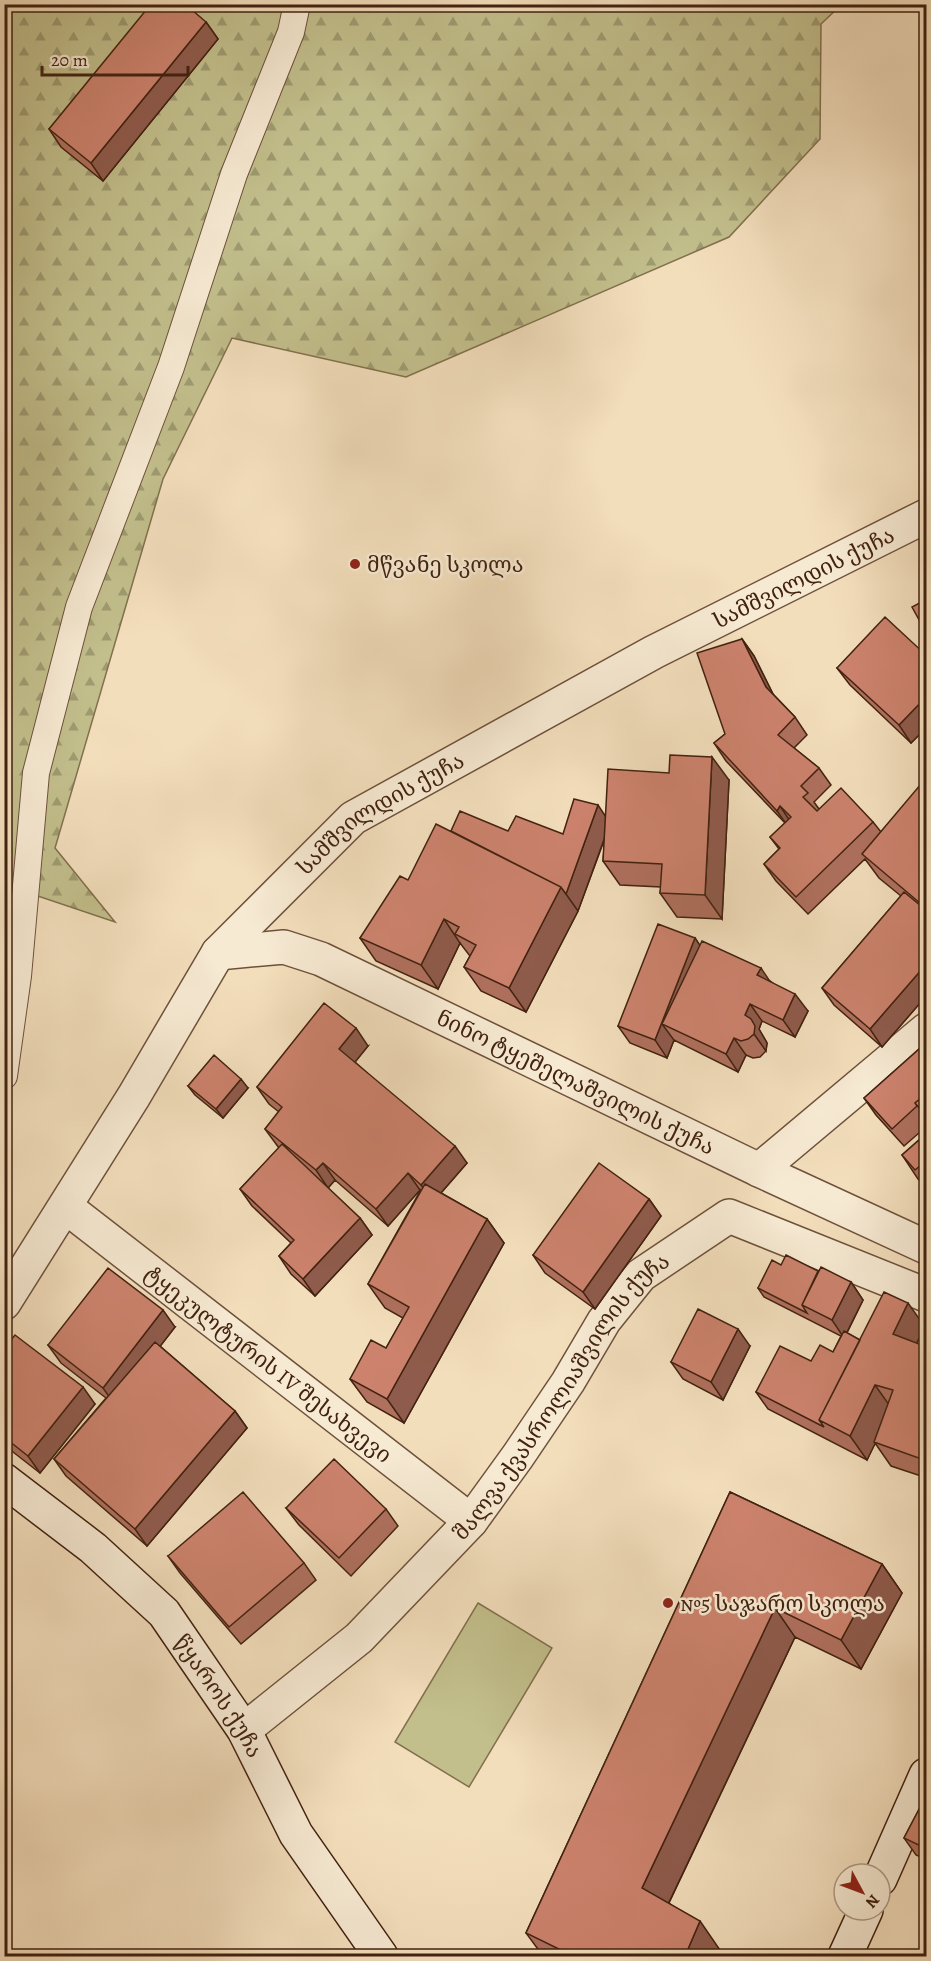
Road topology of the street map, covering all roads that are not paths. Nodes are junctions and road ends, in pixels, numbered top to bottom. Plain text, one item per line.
1 (297, 4) edge
2 (927, 516) edge
3 (218, 953) junction
4 (927, 1030) edge
5 (4, 1076) edge
6 (759, 1170) junction
7 (66, 1207) junction
8 (927, 1247) edge
9 (927, 1295) edge
10 (4, 1302) edge
11 (4, 1480) edge
12 (471, 1521) junction
13 (244, 1730) junction
14 (927, 1775) edge
15 (888, 1862) edge
16 (861, 1922) edge
17 (381, 1956) edge
18 (845, 1956) edge

1 - 5 lane
2 - 3 street, სამშვილდის ქუჩა
3 - 6 street, ნინო ტყეშელაშვილის ქუჩა
3 - 7 street, სამშვილდის ქუჩა
4 - 6 street
6 - 8 street, ნინო ტყეშელაშვილის ქუჩა
7 - 10 street, სამშვილდის ქუჩა
7 - 12 street, ტყეკულტურის IV შესახვევი
9 - 12 street, შალვა ქვასროლიაშვილის ქუჩა
11 - 13 street, წყაროს ქუჩა
12 - 13 street, შალვა ქვასროლიაშვილის ქუჩა
13 - 17 street, წყაროს ქუჩა
14 - 15 street
16 - 18 street

